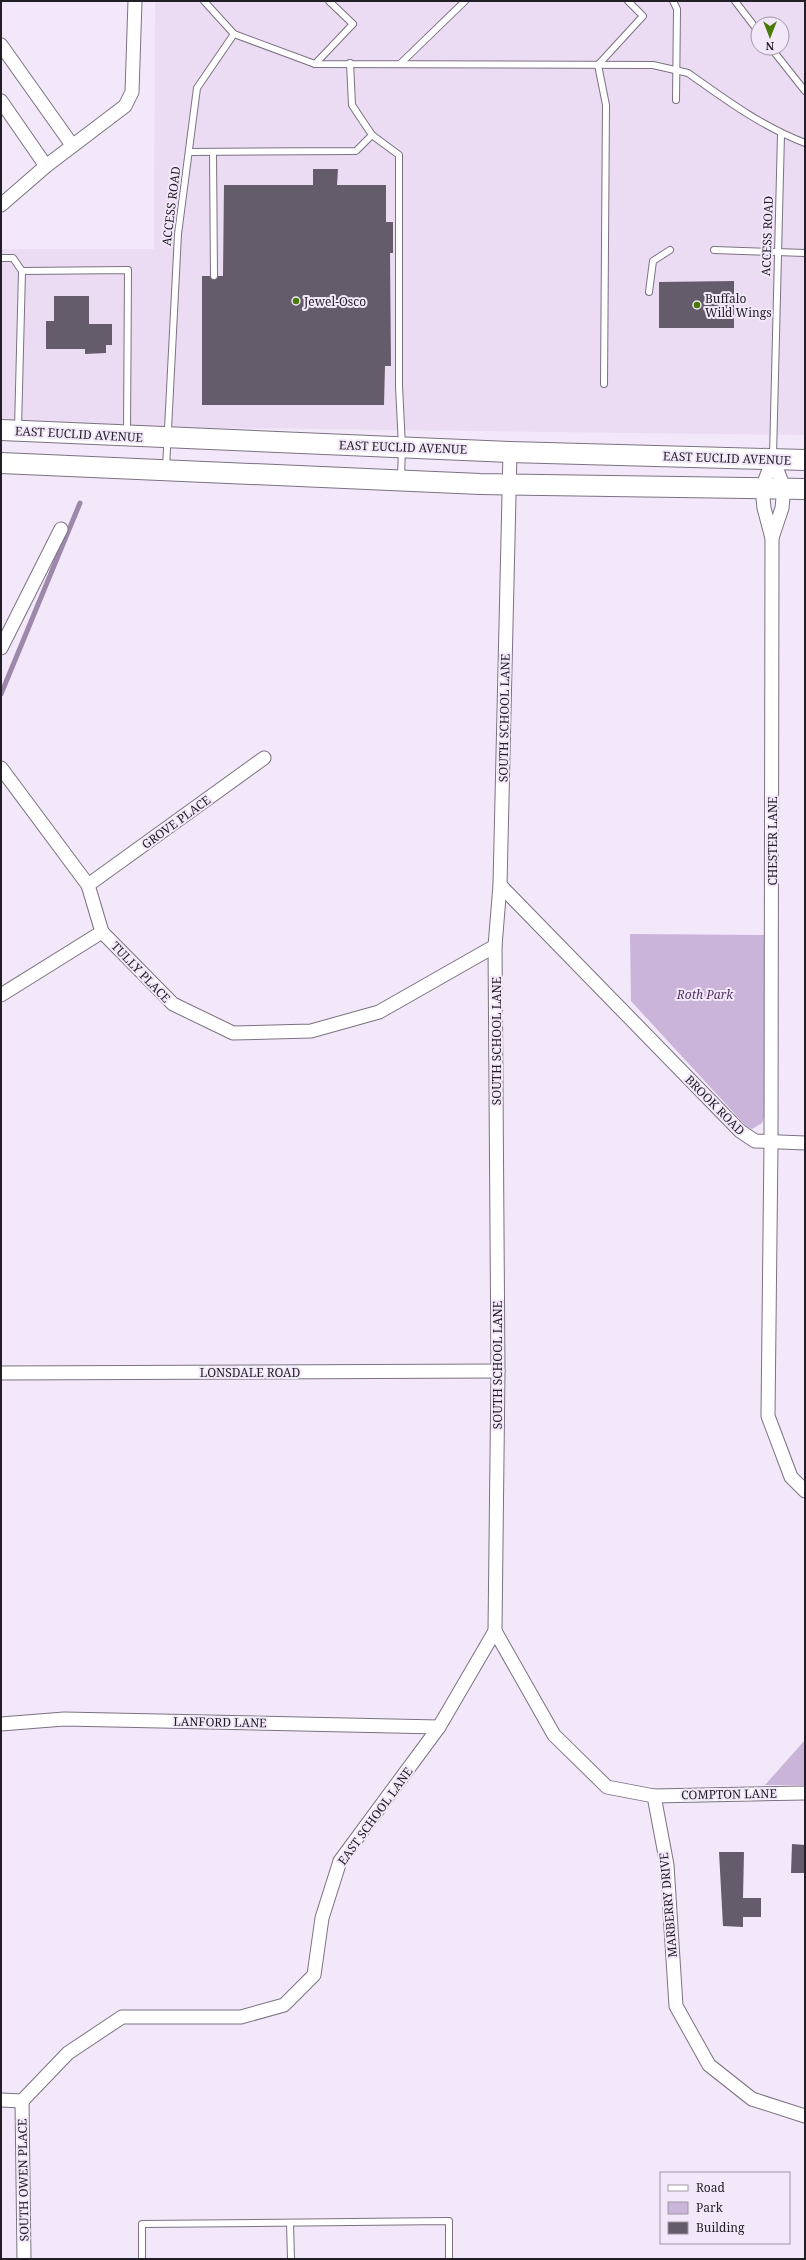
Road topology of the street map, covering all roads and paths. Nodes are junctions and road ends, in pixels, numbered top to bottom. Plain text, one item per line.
1 (135, 1) edge
2 (204, 1) edge
3 (329, 1) edge
4 (465, 1) edge
5 (628, 1) edge
6 (673, 1) edge
7 (735, 1) edge
8 (750, 21) edge
9 (234, 34) junction
10 (1, 45) edge
11 (777, 56) edge
12 (350, 63) junction
13 (315, 64) junction
14 (401, 64) junction
15 (598, 65) junction
16 (677, 70) junction
17 (805, 91) edge
18 (676, 100) dead end
19 (1, 101) edge
20 (781, 134) junction
21 (372, 135) junction
22 (805, 143) edge
23 (72, 145) junction
24 (189, 152) junction
25 (213, 152) junction
26 (46, 166) junction
27 (1, 205) edge
28 (670, 250) dead end
29 (714, 250) dead end
30 (778, 252) junction
31 (805, 253) edge
32 (1, 258) edge
33 (22, 271) junction
34 (214, 276) dead end
35 (649, 292) dead end
36 (604, 384) dead end
37 (10, 430) edge
38 (127, 436) junction
39 (168, 438) junction
40 (402, 447) junction
41 (510, 452) junction
42 (773, 459) junction
43 (805, 460) edge
44 (1, 463) edge
45 (166, 470) junction
46 (401, 480) junction
47 (509, 484) junction
48 (762, 488) junction
49 (784, 488) junction
50 (805, 489) edge
51 (61, 529) dead end
52 (772, 538) junction
53 (1, 648) edge
54 (264, 758) dead end
55 (1, 768) edge
56 (88, 885) junction
57 (500, 885) junction
58 (102, 932) junction
59 (495, 946) junction
60 (1, 995) edge
61 (771, 1143) junction
62 (805, 1143) edge
63 (498, 1371) junction
64 (1, 1373) edge
65 (805, 1491) edge
66 (495, 1631) junction
67 (1, 1724) edge
68 (439, 1727) junction
69 (805, 1793) edge
70 (654, 1796) junction
71 (1, 2100) edge
72 (22, 2101) junction
73 (805, 2116) edge
74 (290, 2222) junction
75 (24, 2259) edge
76 (142, 2259) edge
77 (291, 2259) edge
78 (449, 2259) edge

1 - 23 street
2 - 9 lane
3 - 13 lane
4 - 14 lane
5 - 15 lane
6 - 16 lane
7 - 8 lane
9 - 13 lane
9 - 24 lane, ACCESS ROAD
10 - 23 street
11 - 17 lane
12 - 13 lane
12 - 14 lane
12 - 21 lane
14 - 15 lane
15 - 16 lane
15 - 36 lane
16 - 18 lane
16 - 20 lane
19 - 26 street
20 - 22 lane
20 - 30 lane, ACCESS ROAD
21 - 25 lane
21 - 40 lane
23 - 26 street
24 - 25 lane
24 - 39 lane, ACCESS ROAD
25 - 34 lane
26 - 27 street
28 - 35 lane
29 - 30 lane
30 - 31 lane
30 - 42 lane, ACCESS ROAD
32 - 33 lane
33 - 37 lane
33 - 38 lane
37 - 38 main road, EAST EUCLID AVENUE
38 - 39 main road, EAST EUCLID AVENUE
39 - 40 main road, EAST EUCLID AVENUE
39 - 45 lane, ACCESS ROAD
40 - 41 main road, EAST EUCLID AVENUE
40 - 46 lane
41 - 42 main road, EAST EUCLID AVENUE
41 - 47 street, SOUTH SCHOOL LANE
42 - 43 main road, EAST EUCLID AVENUE
42 - 48 street, CHESTER LANE
42 - 49 street, CHESTER LANE
44 - 45 main road
45 - 46 main road
46 - 47 main road
47 - 48 main road
47 - 57 street, SOUTH SCHOOL LANE
48 - 49 main road
48 - 52 street, CHESTER LANE
49 - 50 main road
49 - 52 street, CHESTER LANE
51 - 53 street
52 - 61 street, CHESTER LANE
54 - 56 street, GROVE PLACE
55 - 56 street, TULLY PLACE
56 - 58 street, TULLY PLACE
57 - 59 street, SOUTH SCHOOL LANE
57 - 61 street, BROOK ROAD
58 - 59 street, TULLY PLACE
58 - 60 street
59 - 63 street, SOUTH SCHOOL LANE
61 - 62 street, BROOK ROAD
61 - 65 street
63 - 64 street, LONSDALE ROAD
63 - 66 street, SOUTH SCHOOL LANE
66 - 68 street, EAST SCHOOL LANE
66 - 70 street
67 - 68 street, LANFORD LANE
68 - 72 street, EAST SCHOOL LANE
69 - 70 street, COMPTON LANE
70 - 73 street, MARBERRY DRIVE
71 - 72 street
72 - 75 street, SOUTH OWEN PLACE
74 - 76 lane
74 - 77 lane
74 - 78 lane

